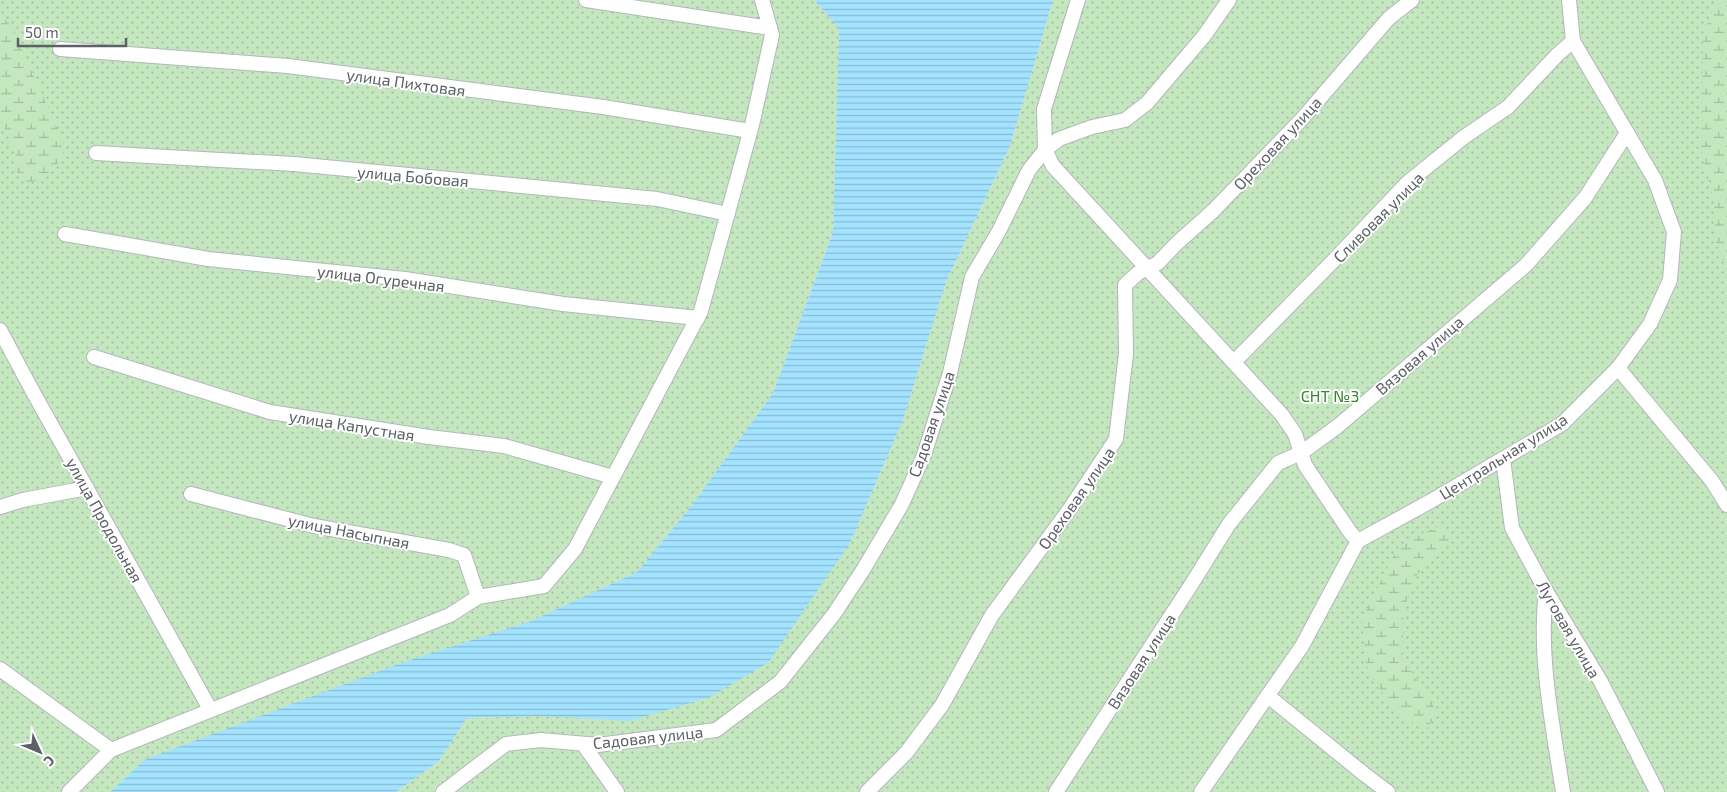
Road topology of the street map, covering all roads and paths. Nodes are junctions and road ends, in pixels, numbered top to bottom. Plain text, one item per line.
1 (586, 0) edge
2 (762, 0) edge
3 (1078, 0) edge
4 (1229, 0) edge
5 (1412, 0) edge
6 (1569, 0) edge
7 (770, 28) junction
8 (1574, 41) junction
9 (60, 49) dead end
10 (750, 132) junction
11 (1627, 133) junction
12 (1045, 150) junction
13 (96, 153) dead end
14 (728, 214) junction
15 (65, 234) dead end
16 (1149, 268) junction
17 (698, 318) junction
18 (0, 330) edge
19 (94, 357) dead end
20 (1234, 362) junction
21 (1618, 368) junction
22 (1301, 453) junction
23 (1502, 459) junction
24 (613, 477) junction
25 (87, 488) junction
26 (191, 494) dead end
27 (1727, 505) edge
28 (0, 507) edge
29 (1358, 541) junction
30 (1546, 591) junction
31 (478, 597) junction
32 (0, 669) edge
33 (1268, 696) junction
34 (210, 709) junction
35 (583, 744) junction
36 (111, 750) junction
37 (68, 792) edge
38 (443, 792) edge
39 (618, 792) edge
40 (867, 792) edge
41 (1056, 792) edge
42 (1202, 792) edge
43 (1388, 792) edge
44 (1563, 792) edge
45 (1658, 792) edge

1 - 7 street
2 - 7 street
3 - 12 street
4 - 12 street, Садовая улица
5 - 16 street, Ореховая улица
6 - 8 street, Центральная улица
7 - 10 street
8 - 11 street, Центральная улица
8 - 20 street, Сливовая улица
9 - 10 street, улица Пихтовая
10 - 14 street
11 - 21 street, Центральная улица
11 - 22 street, Вязовая улица
12 - 16 street
12 - 35 street, Садовая улица
13 - 14 street, улица Бобовая
14 - 17 street
15 - 17 street, улица Огуречная
16 - 20 street
16 - 40 street, Ореховая улица
17 - 24 street
18 - 25 street, улица Продольная
19 - 24 street, улица Капустная
20 - 22 street
21 - 23 street, Центральная улица
21 - 27 street
22 - 29 street
22 - 41 street, Вязовая улица
23 - 29 street, Центральная улица
23 - 30 street, Луговая улица
24 - 31 street
25 - 28 street
25 - 34 street, улица Продольная
26 - 31 street, улица Насыпная
29 - 33 street
30 - 44 street
30 - 45 street, Луговая улица
31 - 34 street
32 - 36 street
33 - 42 street
33 - 43 street
34 - 36 street
35 - 38 street, Садовая улица
35 - 39 street
36 - 37 street

